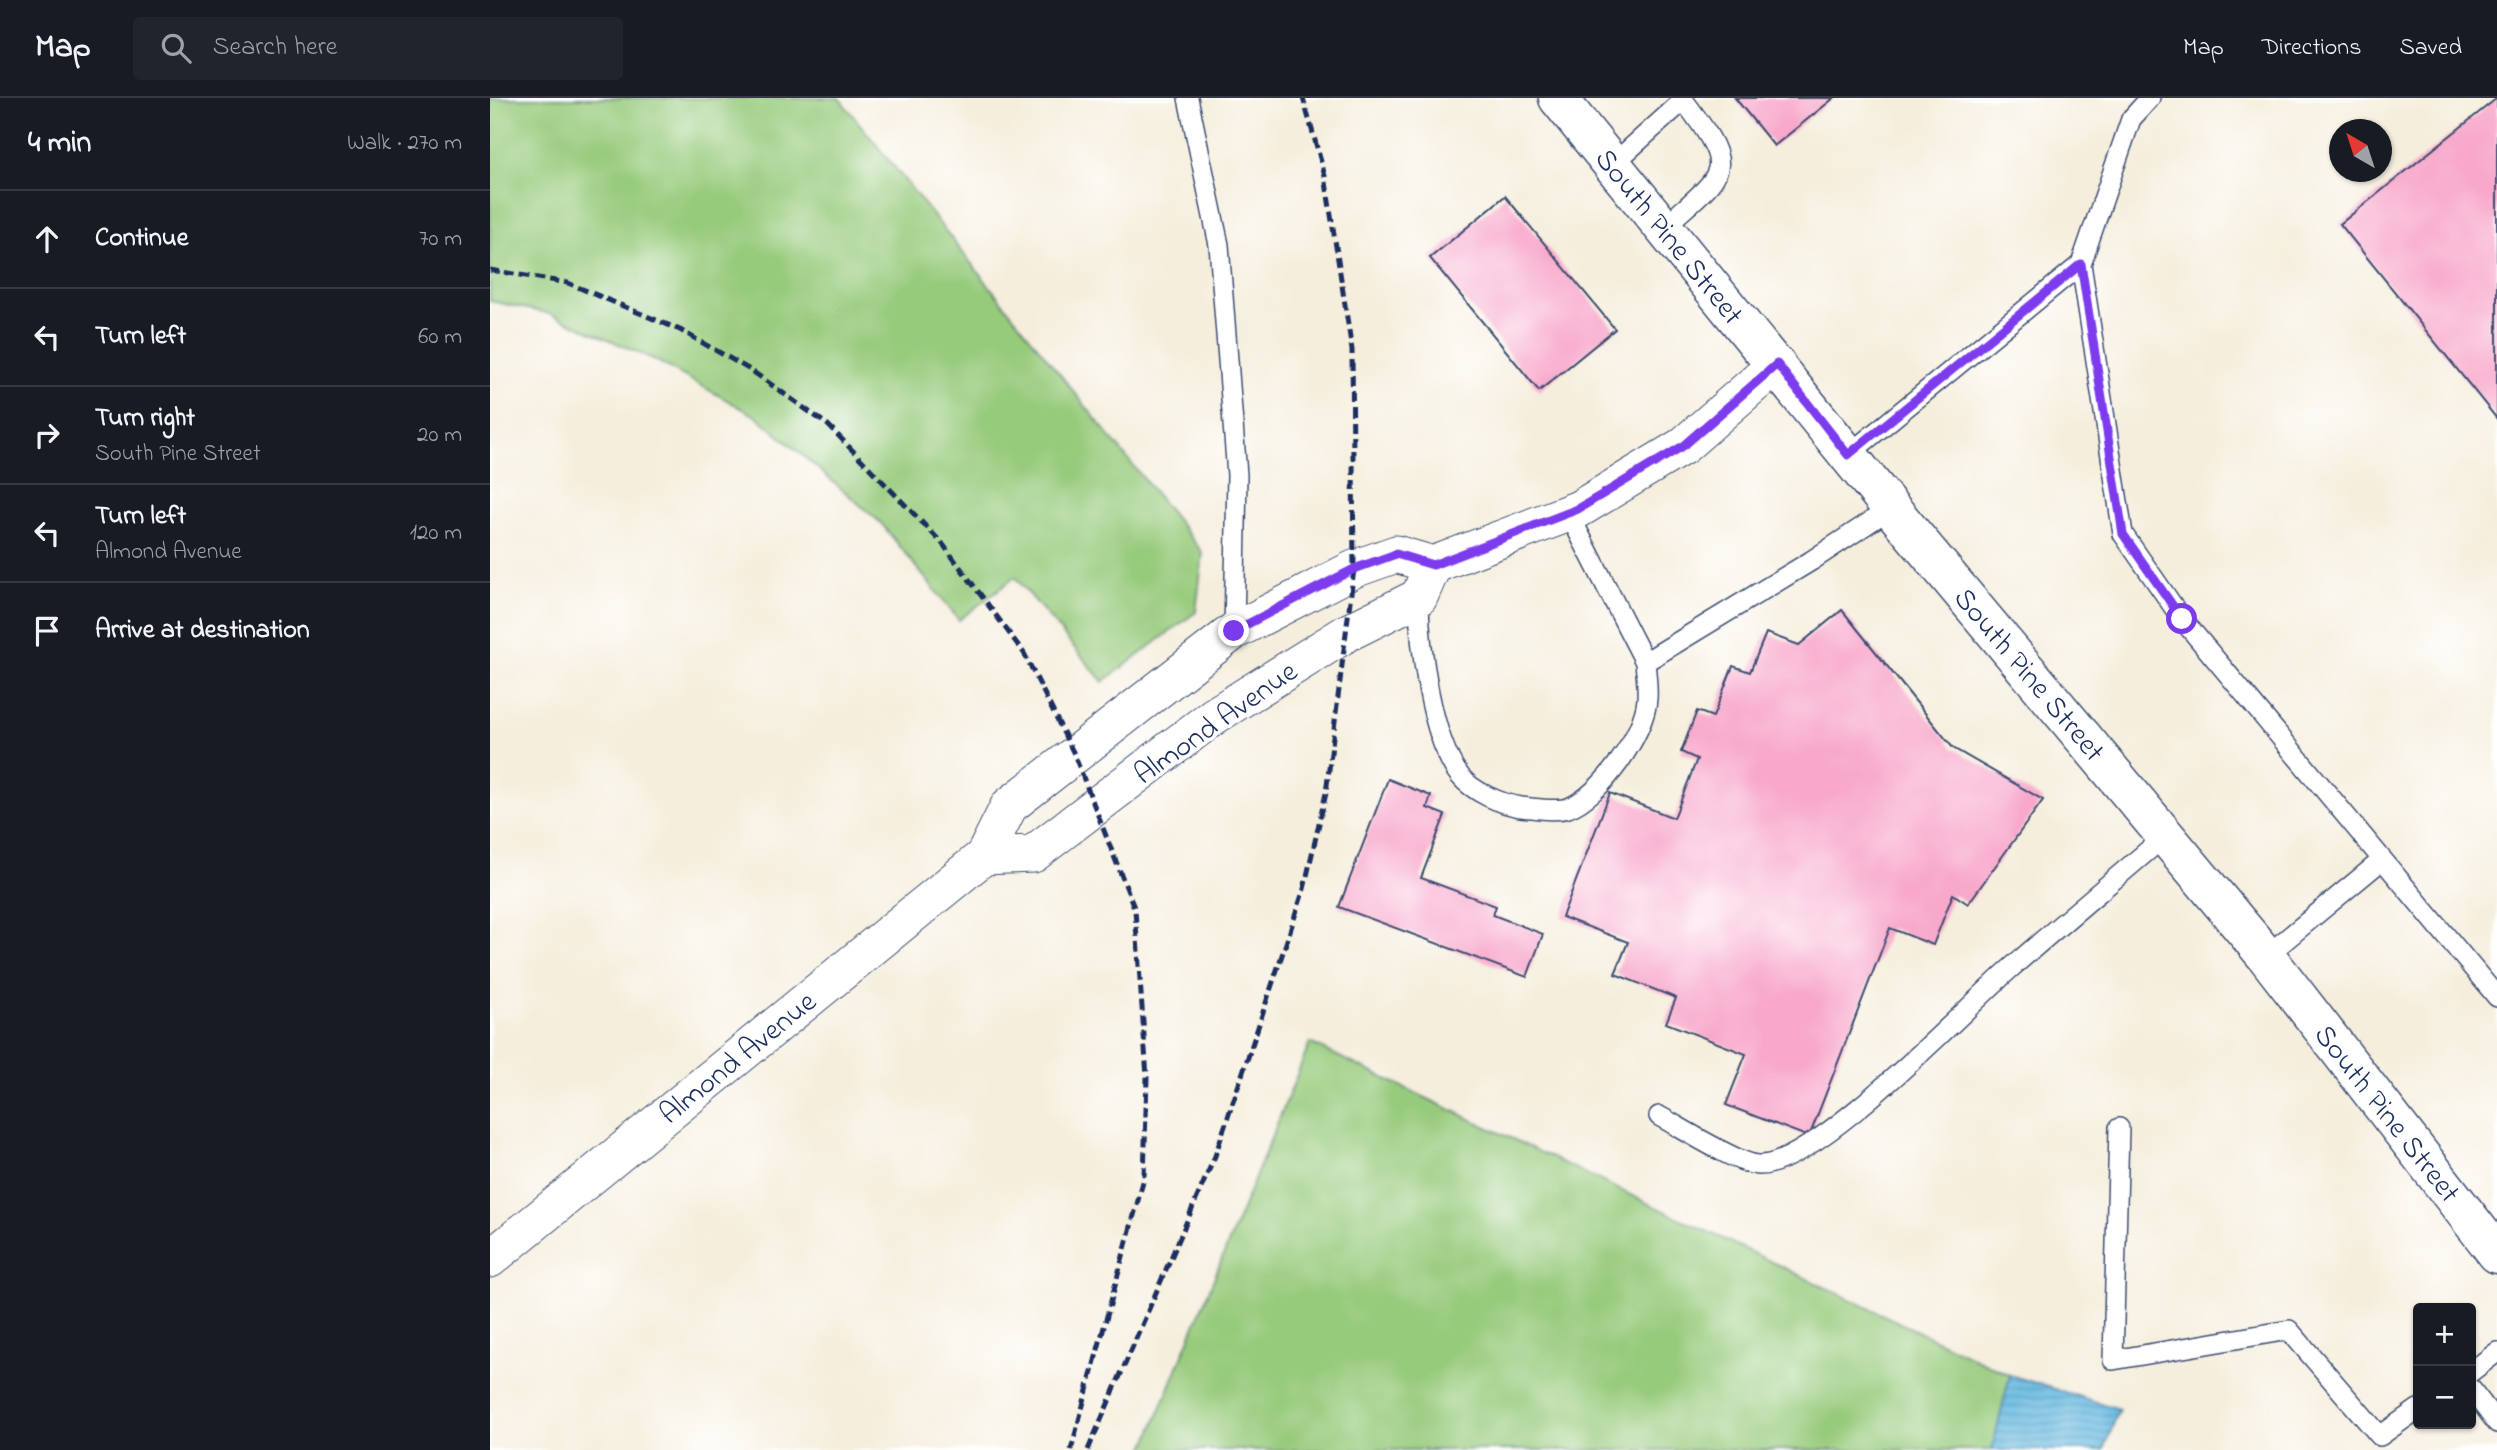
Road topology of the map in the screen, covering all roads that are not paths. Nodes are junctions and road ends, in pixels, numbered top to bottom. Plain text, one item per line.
1 (1188, 98) edge
2 (1558, 98) edge
3 (2150, 98) edge
4 (1683, 99) edge
5 (1612, 165) junction
6 (1663, 228) junction
7 (2081, 264) junction
8 (1777, 364) junction
9 (1848, 455) junction
10 (1891, 508) junction
11 (1568, 512) junction
12 (1426, 581) junction
13 (1234, 631) junction
14 (1645, 662) junction
15 (2165, 836) junction
16 (984, 856) junction
17 (2382, 860) junction
18 (2266, 956) junction
19 (2497, 997) edge
20 (1659, 1116) dead end
21 (2119, 1128) dead end
22 (2497, 1254) edge
23 (490, 1259) edge
24 (2497, 1352) edge
25 (2476, 1368) edge
26 (2476, 1396) edge
27 (2413, 1413) edge
28 (2497, 1423) edge

1 - 13 lane
2 - 5 main road, South Pine Street
3 - 7 lane
4 - 5 lane
4 - 6 lane
5 - 6 main road, South Pine Street
6 - 8 main road, South Pine Street
7 - 9 lane
7 - 17 lane
8 - 9 main road, South Pine Street
8 - 11 street, Almond Avenue
9 - 10 main road, South Pine Street
10 - 14 lane
10 - 15 main road, South Pine Street
11 - 12 street, Almond Avenue
11 - 14 lane
12 - 13 street, Almond Avenue
12 - 14 lane
12 - 16 street, Almond Avenue
13 - 16 street, Almond Avenue
15 - 18 main road, South Pine Street
15 - 20 lane
16 - 23 street, Almond Avenue
17 - 18 lane
17 - 19 lane
18 - 22 main road, South Pine Street
21 - 27 lane
24 - 25 lane
26 - 28 lane

